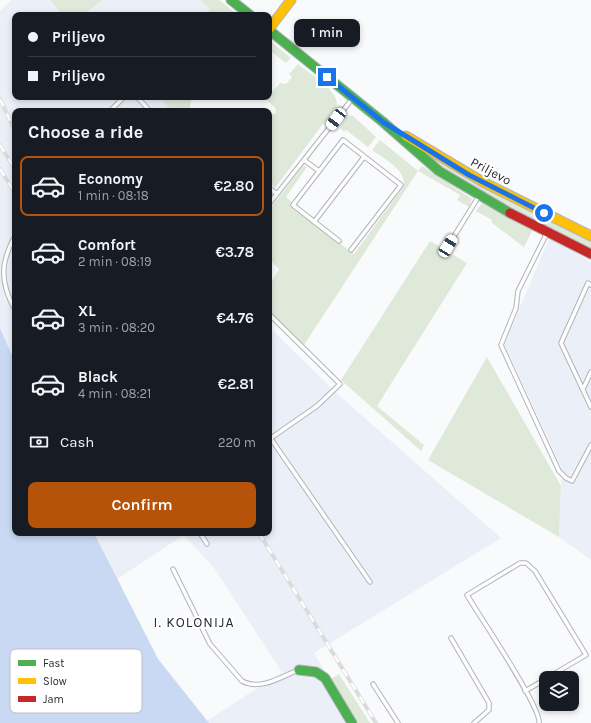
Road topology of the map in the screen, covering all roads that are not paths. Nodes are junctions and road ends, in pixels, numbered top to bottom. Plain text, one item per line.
1 (231, 0) edge
2 (291, 0) edge
3 (246, 12) edge
4 (272, 26) edge
5 (272, 32) edge
6 (352, 98) junction
7 (121, 100) edge
8 (139, 100) edge
9 (113, 108) edge
10 (145, 108) edge
11 (383, 122) junction
12 (364, 157) junction
13 (304, 160) junction
14 (319, 171) junction
15 (272, 190) edge
16 (277, 194) junction
17 (479, 196) junction
18 (272, 200) edge
19 (314, 222) junction
20 (548, 232) junction
21 (591, 236) edge
22 (12, 240) edge
23 (339, 241) dead end
24 (448, 246) dead end
25 (351, 250) dead end
26 (591, 254) edge
27 (591, 285) edge
28 (12, 305) edge
29 (272, 317) edge
30 (591, 372) edge
31 (583, 389) junction
32 (591, 407) edge
33 (272, 436) edge
34 (272, 440) edge
35 (591, 445) edge
36 (202, 536) edge
37 (207, 544) dead end
38 (172, 569) dead end
39 (370, 582) dead end
40 (451, 638) dead end
41 (299, 670) joint
42 (559, 671) edge
43 (539, 683) edge
44 (373, 684) dead end
45 (525, 691) junction
46 (480, 719) junction
47 (352, 723) edge
48 (398, 723) edge
49 (474, 723) edge
50 (483, 723) edge
51 (539, 723) edge

1 - 3 main road
2 - 4 main road
5 - 6 main road, Priljevo
6 - 11 main road, Priljevo
6 - 13 lane
7 - 9 lane
8 - 10 lane
11 - 17 main road, Priljevo
11 - 21 main road, Priljevo
12 - 14 lane
12 - 19 lane
12 - 25 lane
13 - 14 lane
13 - 16 lane
14 - 19 lane
15 - 16 lane
16 - 18 lane
17 - 20 main road, Priljevo
17 - 24 lane
19 - 23 lane
20 - 26 main road, Priljevo
20 - 35 lane
22 - 28 lane
27 - 31 lane
29 - 33 lane
30 - 31 lane
31 - 32 lane
34 - 39 lane
36 - 37 lane
38 - 41 lane
40 - 46 lane
41 - 47 main road
42 - 45 lane
43 - 45 lane
44 - 48 lane
45 - 51 lane
46 - 49 lane
46 - 50 lane

